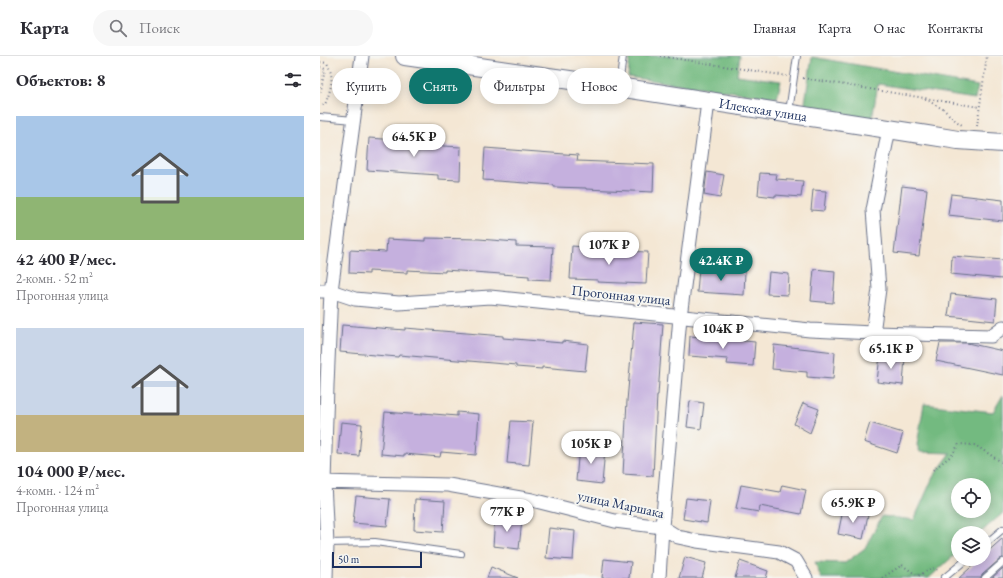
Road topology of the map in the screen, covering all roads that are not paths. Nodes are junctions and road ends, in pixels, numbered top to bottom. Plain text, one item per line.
1 (362, 56) edge
2 (406, 56) edge
3 (623, 56) edge
4 (797, 56) edge
5 (621, 68) edge
6 (567, 80) edge
7 (632, 89) edge
8 (708, 102) junction
9 (789, 114) junction
10 (320, 117) edge
11 (354, 120) junction
12 (889, 129) junction
13 (1003, 143) edge
14 (326, 291) edge
15 (680, 317) junction
16 (1003, 327) edge
17 (874, 333) junction
18 (322, 482) edge
19 (662, 527) junction
20 (1003, 529) edge
21 (991, 539) edge
22 (327, 542) junction
23 (460, 554) dead end
24 (1003, 562) edge
25 (959, 566) edge
26 (947, 576) edge
27 (326, 578) edge
28 (660, 578) edge
29 (806, 578) edge
30 (985, 578) edge

1 - 11 street
2 - 6 street, Илекская улица
3 - 5 lane
4 - 9 lane
7 - 8 street, Илекская улица
8 - 9 street, Илекская улица
8 - 15 street
9 - 12 street, Илекская улица
10 - 11 lane
11 - 14 street
12 - 13 street, Илекская улица
12 - 17 street
14 - 15 street, Прогонная улица
14 - 18 street
15 - 17 street, Прогонная улица
15 - 19 street
16 - 17 street, Прогонная улица
18 - 19 street, улица Маршака
18 - 22 street
19 - 28 street
19 - 29 street, улица Маршака
20 - 21 lane
22 - 23 lane
22 - 27 street
24 - 30 lane
25 - 26 lane

